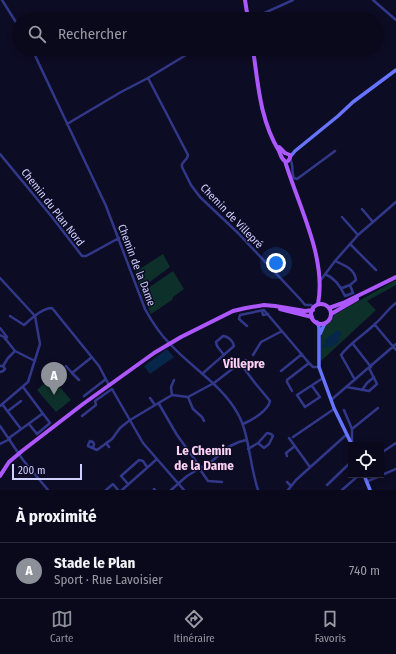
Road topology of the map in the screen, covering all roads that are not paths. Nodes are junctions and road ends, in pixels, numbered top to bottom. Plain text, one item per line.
1 (2, 0) edge
2 (245, 0) edge
3 (293, 0) edge
4 (373, 0) edge
5 (247, 12) edge
6 (266, 12) edge
7 (12, 16) edge
8 (396, 20) edge
9 (35, 56) edge
10 (184, 56) edge
11 (254, 56) edge
12 (396, 70) edge
13 (148, 78) junction
14 (67, 124) junction
15 (335, 151) dead end
16 (0, 154) edge
17 (287, 158) junction
18 (396, 202) edge
19 (362, 209) dead end
20 (342, 216) dead end
21 (373, 222) junction
22 (358, 235) junction
23 (119, 238) junction
24 (350, 244) junction
25 (335, 261) junction
26 (376, 270) dead end
27 (325, 274) junction
28 (320, 275) junction
29 (396, 277) edge
30 (0, 278) edge
31 (320, 281) junction
32 (350, 285) junction
33 (342, 288) junction
34 (374, 289) junction
35 (396, 303) edge
36 (321, 304) junction
37 (264, 306) junction
38 (313, 308) junction
39 (329, 308) junction
40 (331, 314) junction
41 (10, 316) dead end
42 (35, 316) junction
43 (312, 317) junction
44 (317, 322) junction
45 (325, 323) junction
46 (375, 325) junction
47 (247, 326) dead end
48 (0, 328) edge
49 (282, 331) junction
50 (0, 335) edge
51 (5, 339) junction
52 (319, 339) junction
53 (169, 344) junction
54 (353, 344) junction
55 (395, 346) edge
56 (396, 350) edge
57 (15, 351) junction
58 (302, 354) junction
59 (224, 355) junction
60 (253, 355) dead end
61 (92, 357) junction
62 (246, 360) dead end
63 (35, 361) junction
64 (240, 363) junction
65 (309, 363) junction
66 (2, 366) edge
67 (66, 366) dead end
68 (319, 367) junction
69 (370, 368) junction
70 (281, 371) dead end
71 (0, 372) edge
72 (72, 373) junction
73 (202, 374) junction
74 (374, 377) junction
75 (323, 378) junction
76 (106, 379) junction
77 (79, 380) dead end
78 (174, 380) dead end
79 (355, 380) junction
80 (212, 383) junction
81 (312, 386) junction
82 (22, 387) junction
83 (111, 387) junction
84 (347, 387) junction
85 (362, 390) junction
86 (292, 391) dead end
87 (172, 395) junction
88 (84, 396) dead end
89 (188, 397) junction
90 (150, 398) dead end
91 (21, 401) dead end
92 (331, 401) junction
93 (159, 404) junction
94 (1, 405) edge
95 (155, 405) junction
96 (378, 408) dead end
97 (334, 409) junction
98 (344, 410) dead end
99 (8, 411) junction
100 (42, 414) junction
101 (82, 416) dead end
102 (130, 420) junction
103 (204, 421) dead end
104 (29, 424) junction
105 (243, 424) junction
106 (0, 426) edge
107 (21, 429) junction
108 (352, 429) junction
109 (346, 434) junction
110 (293, 437) dead end
111 (289, 438) dead end
112 (9, 439) junction
113 (246, 440) junction
114 (350, 442) edge
115 (353, 442) edge
116 (106, 443) junction
117 (258, 443) junction
118 (396, 443) edge
119 (0, 444) edge
120 (295, 446) junction
121 (109, 447) dead end
122 (93, 448) dead end
123 (248, 449) junction
124 (384, 451) edge
125 (18, 454) junction
126 (287, 456) dead end
127 (157, 459) junction
128 (348, 465) edge
129 (147, 467) junction
130 (310, 467) junction
131 (200, 468) junction
132 (396, 468) edge
133 (384, 474) edge
134 (0, 476) edge
135 (356, 478) edge
136 (365, 478) edge
137 (375, 478) edge
138 (222, 482) dead end
139 (287, 482) dead end
140 (366, 482) junction
141 (128, 484) junction
142 (178, 484) junction
143 (327, 485) dead end
144 (291, 486) junction
145 (48, 490) edge
146 (106, 490) edge
147 (118, 490) edge
148 (122, 490) edge
149 (171, 490) edge
150 (184, 490) edge
151 (258, 490) edge
152 (288, 490) edge
153 (342, 490) edge
154 (370, 490) edge

1 - 7 street
2 - 5 main road
3 - 6 street
4 - 8 street
9 - 14 street, Chemin de la Dame
10 - 13 street
11 - 17 main road
12 - 17 street
13 - 14 street
13 - 38 street, Chemin de Villepré
14 - 23 street, Chemin de la Dame
15 - 17 street
16 - 23 street, Chemin du Plan Nord
17 - 28 main road
18 - 21 street
19 - 21 street
20 - 22 street
21 - 22 street
22 - 24 street
23 - 53 street, Chemin de la Dame
24 - 25 street
24 - 26 street
25 - 27 street
25 - 32 street
27 - 28 street
27 - 31 street
27 - 33 street
28 - 31 main road
29 - 34 main road
30 - 42 street
31 - 36 main road
32 - 33 street
32 - 33 street
34 - 39 main road
34 - 40 main road
35 - 46 street
36 - 38 main road
36 - 39 main road
37 - 38 main road
37 - 43 main road
37 - 53 main road
38 - 43 main road
39 - 40 main road
40 - 45 main road
41 - 42 street
42 - 61 street
42 - 63 street
43 - 44 main road
44 - 45 main road
44 - 52 street
45 - 52 street
46 - 54 street
46 - 55 street
47 - 49 street
48 - 51 street
49 - 58 street
49 - 60 street
50 - 51 street
51 - 57 street
52 - 68 street
53 - 73 street, Chemin de la Dame
53 - 83 main road
54 - 69 street
54 - 79 street
55 - 56 street
55 - 69 street
57 - 63 street
57 - 66 street
58 - 65 street
58 - 70 street
59 - 59 street
59 - 73 street
61 - 72 street
61 - 76 street
62 - 64 street
63 - 82 street
64 - 80 street
64 - 105 street
65 - 68 street
65 - 86 street
66 - 71 street
67 - 72 street
68 - 75 street
69 - 74 street
69 - 79 street
72 - 77 street
73 - 80 street, Chemin de la Dame
74 - 85 street
74 - 85 street
75 - 81 street
75 - 92 street
76 - 83 street
76 - 88 street
78 - 87 street
79 - 84 street
80 - 89 street
80 - 105 street, Chemin de la Dame
81 - 81 street
82 - 94 street
82 - 100 street
83 - 101 street
83 - 102 street
83 - 125 main road
84 - 85 street
84 - 92 street
87 - 89 street
87 - 93 street
89 - 103 street
90 - 95 street
91 - 99 street
92 - 97 street
93 - 95 street
93 - 131 street
94 - 99 street
95 - 102 street
96 - 108 street
97 - 109 street
97 - 110 street
98 - 108 street
99 - 107 street
100 - 104 street
100 - 104 street
102 - 116 street
102 - 127 street
104 - 107 street
105 - 113 street, Chemin de la Dame
106 - 112 street
107 - 112 street
108 - 115 street
109 - 114 street
109 - 130 street
111 - 120 street
112 - 119 street
112 - 125 street
113 - 123 street, Chemin de la Dame
113 - 131 street
116 - 121 street
116 - 122 street
117 - 117 street
117 - 123 street
118 - 124 street
120 - 126 street
120 - 130 street
123 - 151 street, Chemin de la Dame
125 - 134 main road
125 - 145 street
127 - 129 street
127 - 142 street
128 - 143 street
129 - 141 street
129 - 141 street
130 - 144 street
131 - 138 street
131 - 142 street
132 - 133 street
135 - 153 street
136 - 140 street
137 - 140 street
139 - 144 street
140 - 154 street
141 - 148 street
142 - 149 street
142 - 150 street
144 - 152 street
146 - 147 street

